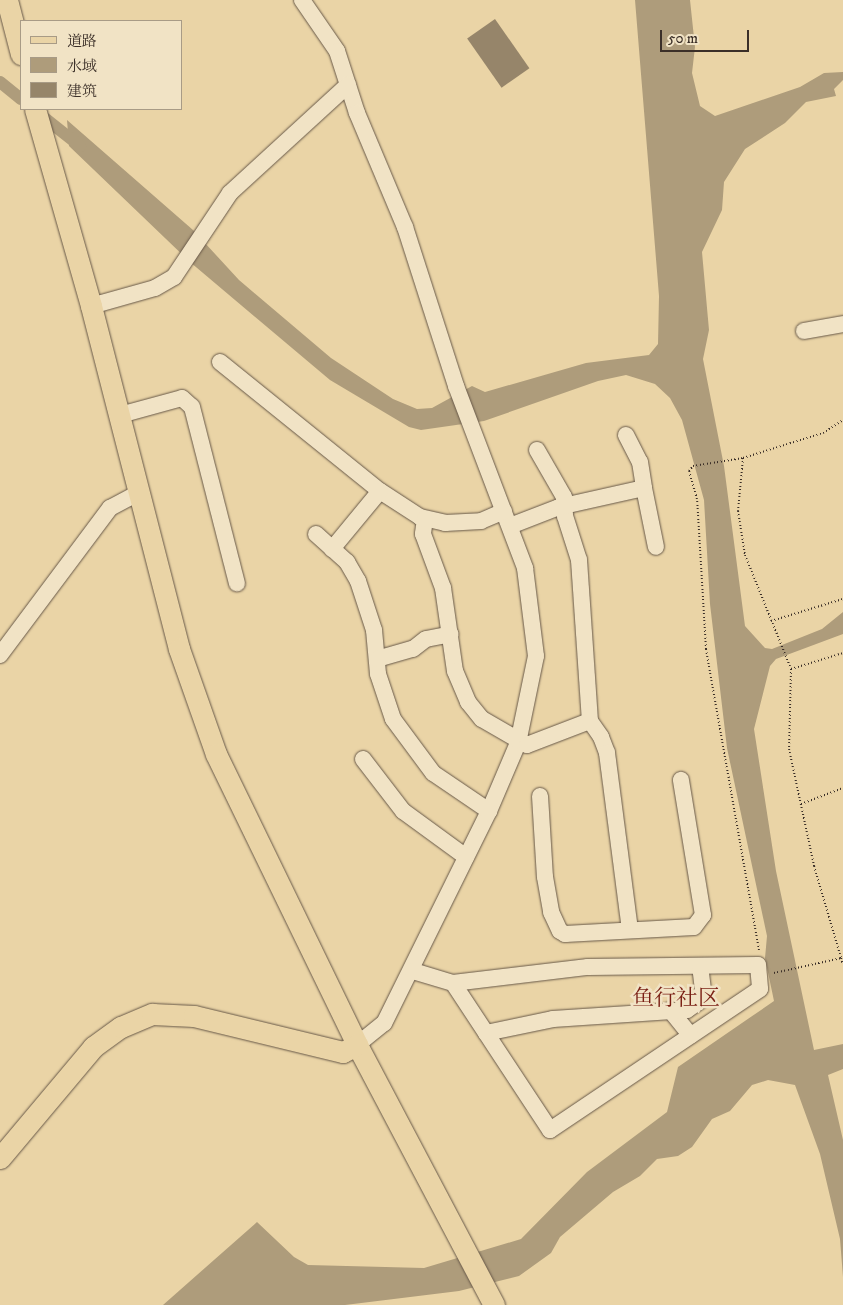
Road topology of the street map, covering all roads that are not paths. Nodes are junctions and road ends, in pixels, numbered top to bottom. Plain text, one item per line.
1 (7, 0) edge
2 (302, 0) edge
3 (20, 50) edge
4 (348, 85) junction
5 (36, 110) edge
6 (92, 306) junction
7 (843, 324) edge
8 (804, 331) dead end
9 (220, 362) dead end
10 (120, 416) junction
11 (626, 435) dead end
12 (537, 450) dead end
13 (644, 488) junction
14 (380, 491) junction
15 (140, 492) junction
16 (565, 505) junction
17 (425, 519) junction
18 (507, 519) junction
19 (316, 534) dead end
20 (656, 547) dead end
21 (332, 549) junction
22 (237, 583) dead end
23 (451, 634) junction
24 (0, 655) edge
25 (377, 659) junction
26 (590, 720) junction
27 (518, 743) junction
28 (363, 759) dead end
29 (681, 780) dead end
30 (540, 796) dead end
31 (489, 811) junction
32 (466, 857) junction
33 (630, 930) junction
34 (700, 966) junction
35 (413, 971) junction
36 (453, 983) junction
37 (670, 1010) junction
38 (486, 1033) junction
39 (691, 1036) junction
40 (357, 1045) junction
41 (0, 1158) edge
42 (493, 1304) edge

1 - 3 main road
2 - 4 street
4 - 6 street
4 - 18 street
5 - 6 main road
6 - 10 main road
7 - 8 street
9 - 14 street
10 - 15 main road
10 - 22 street
11 - 13 street
12 - 16 street
13 - 16 street
13 - 20 street
14 - 17 street
14 - 21 street
15 - 24 street
15 - 40 main road
16 - 18 street
16 - 26 street
17 - 18 street
17 - 23 street
18 - 27 street
19 - 21 street
21 - 25 street
23 - 25 street
23 - 27 street
25 - 31 street
26 - 27 street
26 - 33 street
27 - 31 street
28 - 32 street
29 - 33 street
30 - 33 street
31 - 32 street
32 - 35 street
34 - 36 street
34 - 37 street
34 - 39 street
35 - 36 street
35 - 40 street
36 - 38 street
37 - 38 street
37 - 39 street
38 - 39 street
40 - 41 main road
40 - 42 main road

